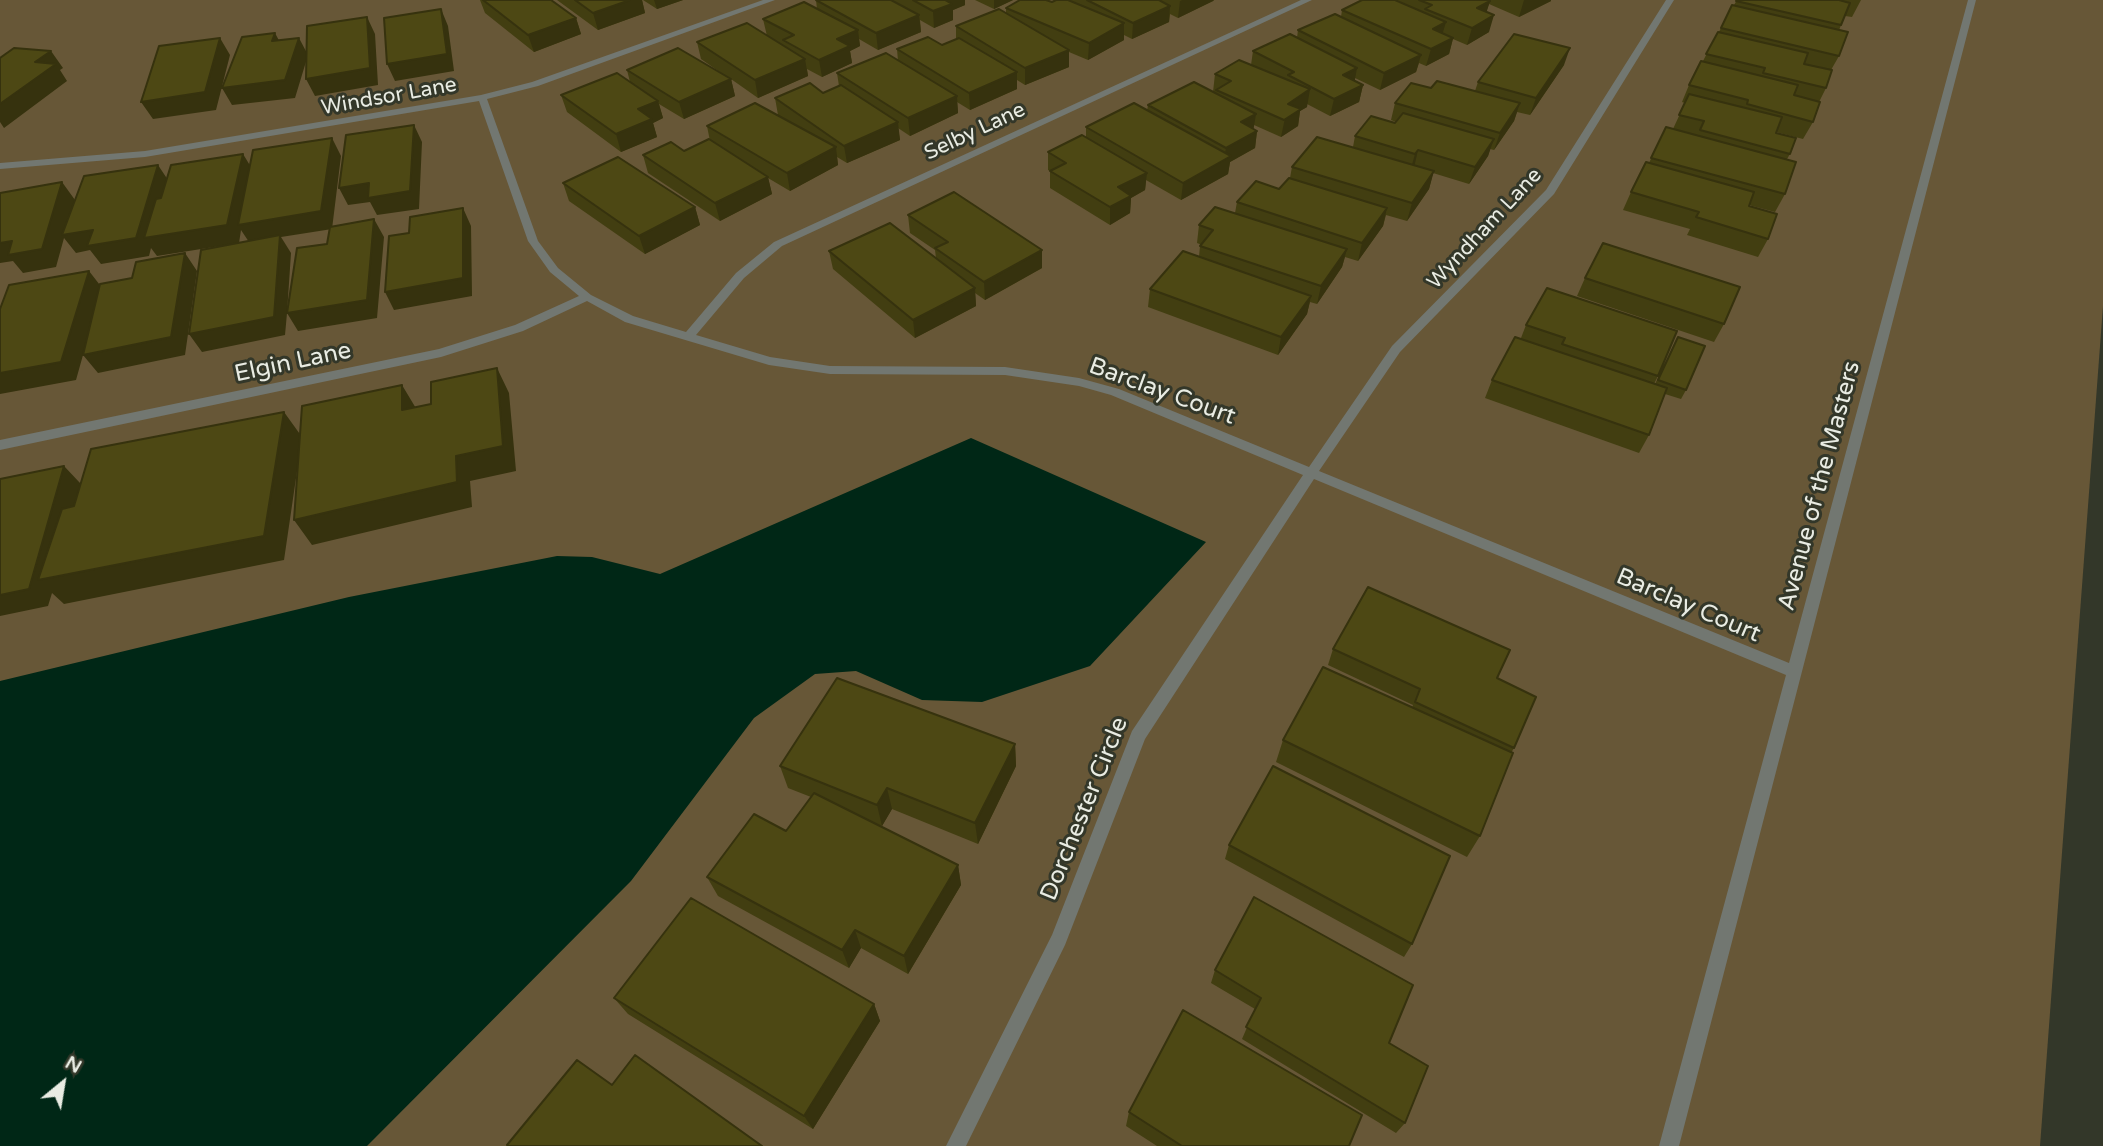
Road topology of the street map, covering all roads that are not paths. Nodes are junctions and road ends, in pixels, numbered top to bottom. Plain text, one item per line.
1 (771, 0) edge
2 (1308, 0) edge
3 (1670, 0) edge
4 (1972, 0) edge
5 (482, 98) junction
6 (0, 166) edge
7 (587, 297) junction
8 (687, 338) junction
9 (0, 445) edge
10 (1312, 472) junction
11 (1794, 672) junction
12 (956, 1146) edge
13 (1669, 1146) edge

1 - 5 street, Windsor Lane
2 - 8 street, Selby Lane
3 - 10 street, Wyndham Lane
4 - 11 street, Avenue of the Masters
5 - 6 street, Windsor Lane
5 - 7 street, Barclay Court
7 - 8 street, Barclay Court
7 - 9 street, Elgin Lane
8 - 10 street, Barclay Court
10 - 11 street, Barclay Court
10 - 12 street, Dorchester Circle
11 - 13 street, Avenue of the Masters

